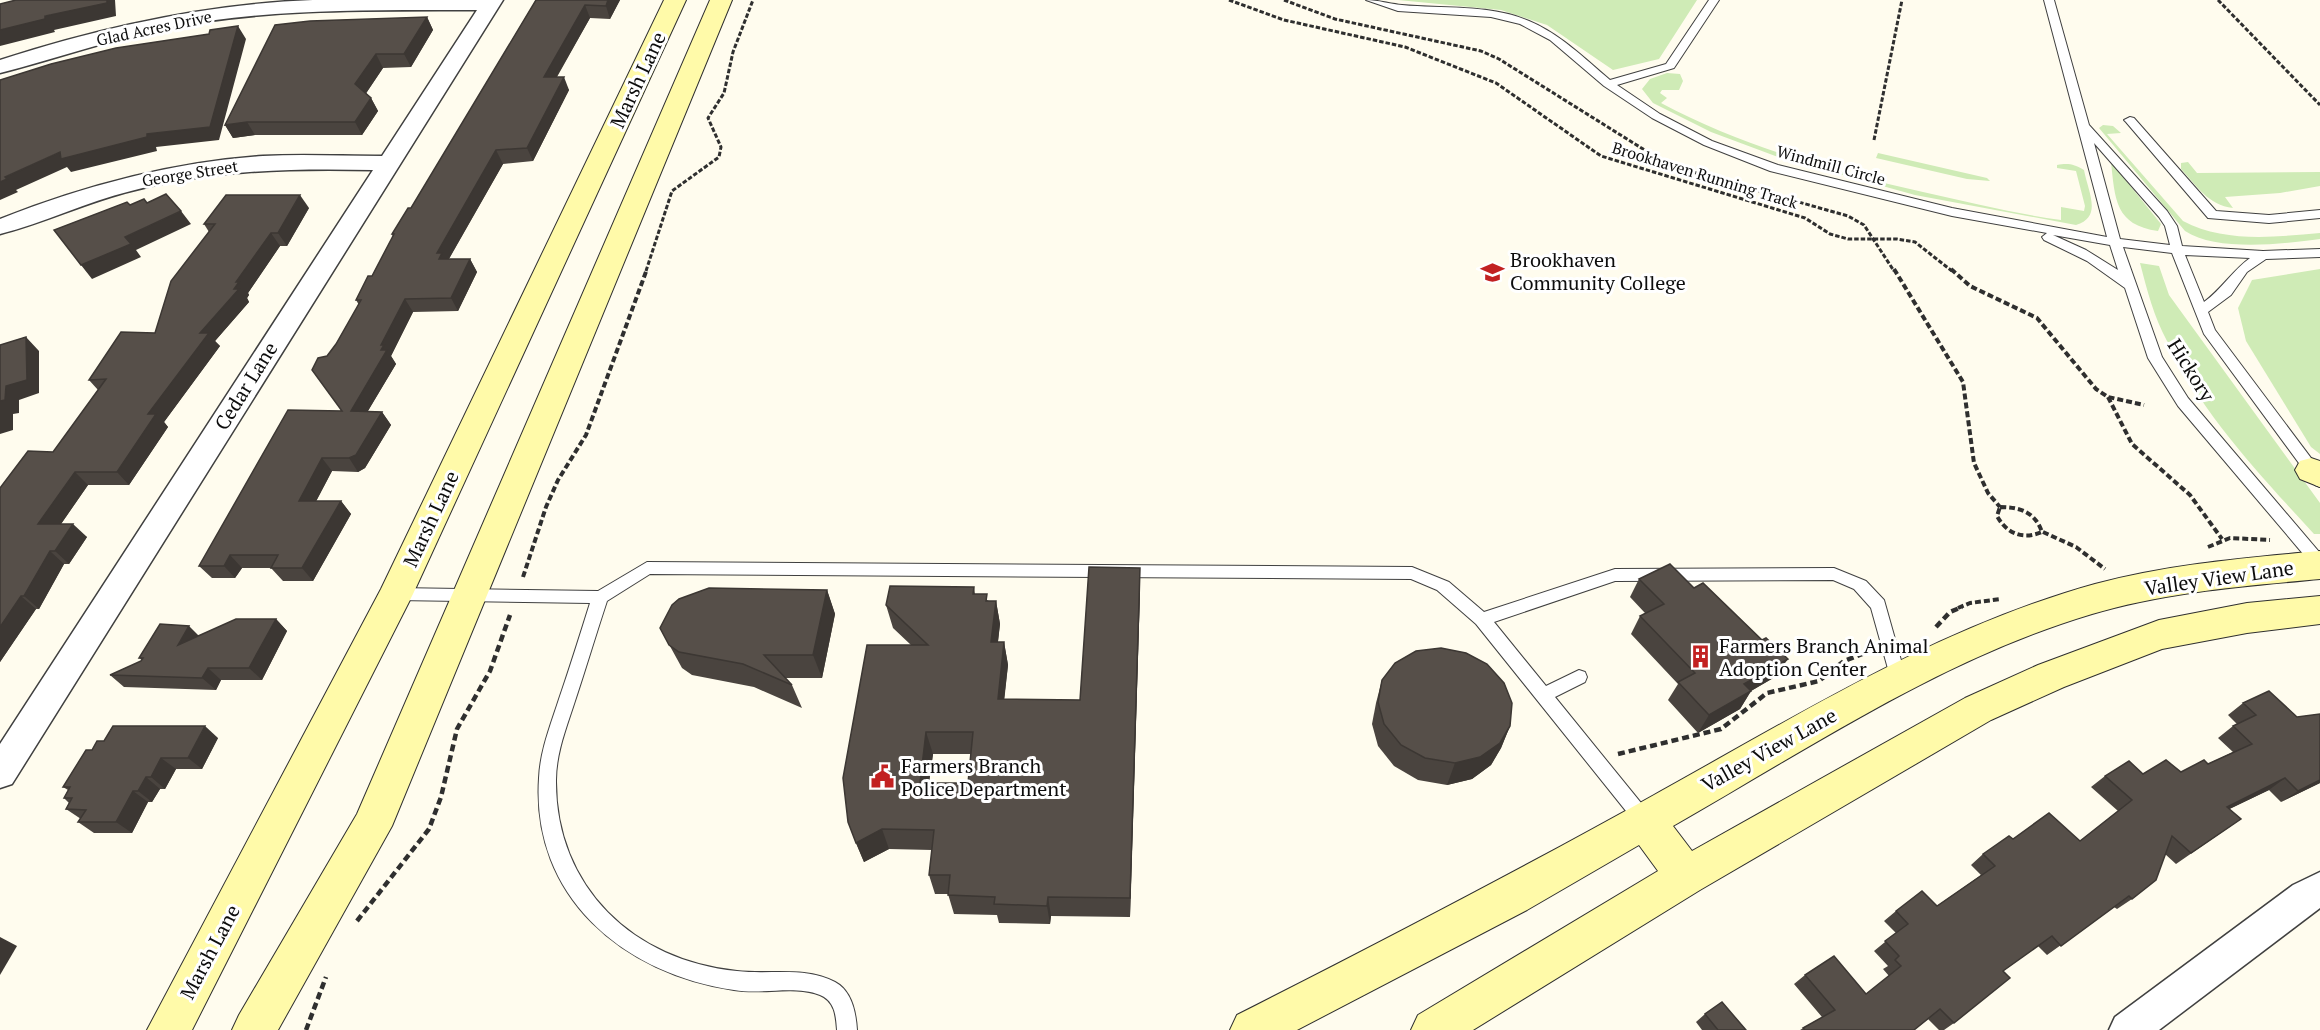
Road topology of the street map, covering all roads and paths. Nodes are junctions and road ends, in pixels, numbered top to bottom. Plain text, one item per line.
1 (675, 0) edge
2 (721, 0) edge
3 (753, 0) edge
4 (1229, 0) edge
5 (1284, 0) edge
6 (1371, 0) edge
7 (1714, 0) edge
8 (1902, 0) edge
9 (2049, 0) edge
10 (2218, 0) edge
11 (492, 2) edge
12 (0, 67) edge
13 (1608, 84) junction
14 (2320, 105) edge
15 (2130, 120) dead end
16 (2084, 127) junction
17 (1874, 140) dead end
18 (387, 163) junction
19 (2320, 214) edge
20 (2018, 225) junction
21 (0, 227) edge
22 (1875, 239) junction
23 (2115, 242) junction
24 (2177, 250) junction
25 (2320, 253) edge
26 (2263, 255) junction
27 (2130, 287) junction
28 (2200, 312) junction
29 (2108, 397) junction
30 (2144, 405) dead end
31 (2317, 475) edge
32 (2000, 507) junction
33 (2042, 532) junction
34 (2222, 540) dead end
35 (2320, 564) edge
36 (2106, 569) dead end
37 (396, 594) junction
38 (470, 595) junction
39 (517, 596) junction
40 (600, 597) junction
41 (2320, 610) edge
42 (1482, 619) junction
43 (1579, 677) dead end
44 (1898, 678) junction
45 (1543, 695) junction
46 (0, 773) edge
47 (1644, 820) junction
48 (1686, 876) junction
49 (2320, 889) edge
50 (354, 926) dead end
51 (328, 972) dead end
52 (169, 1030) edge
53 (254, 1030) edge
54 (306, 1030) edge
55 (847, 1030) edge
56 (1252, 1030) edge
57 (1433, 1030) edge
58 (2128, 1030) edge

1 - 37 main road, Marsh Lane
2 - 38 main road
3 - 39 path
4 - 22 path, Brookhaven Running Track
5 - 22 path
6 - 13 lane, Windmill Circle
7 - 13 lane
8 - 17 path
9 - 16 lane, Hickory
10 - 14 path
11 - 12 street, Glad Acres Drive
11 - 18 street, Cedar Lane
13 - 20 lane, Windmill Circle
15 - 19 lane
16 - 23 lane, Hickory
16 - 24 lane, Hickory
18 - 21 street, George Street
18 - 46 street, Cedar Lane
20 - 23 lane, Windmill Circle
20 - 27 lane
22 - 29 path, Brookhaven Running Track
22 - 32 path
23 - 24 lane, Windmill Circle
23 - 27 lane, Hickory
24 - 26 lane, Windmill Circle
24 - 28 lane, Hickory
25 - 26 lane, Windmill Circle
26 - 28 lane
27 - 35 lane, Hickory
28 - 31 lane, Hickory
29 - 30 path, Brookhaven Running Track
29 - 34 path
32 - 33 path
32 - 33 path
33 - 36 path
35 - 44 main road, Valley View Lane
37 - 38 lane
37 - 52 main road, Marsh Lane
38 - 39 lane
38 - 53 main road
39 - 40 lane
39 - 50 path
40 - 42 lane
40 - 55 lane
41 - 48 main road
42 - 44 lane
42 - 45 lane
43 - 45 lane
44 - 47 main road, Valley View Lane
45 - 47 lane
47 - 48 main road
47 - 56 main road, Valley View Lane
48 - 57 main road
49 - 58 street
51 - 54 path

